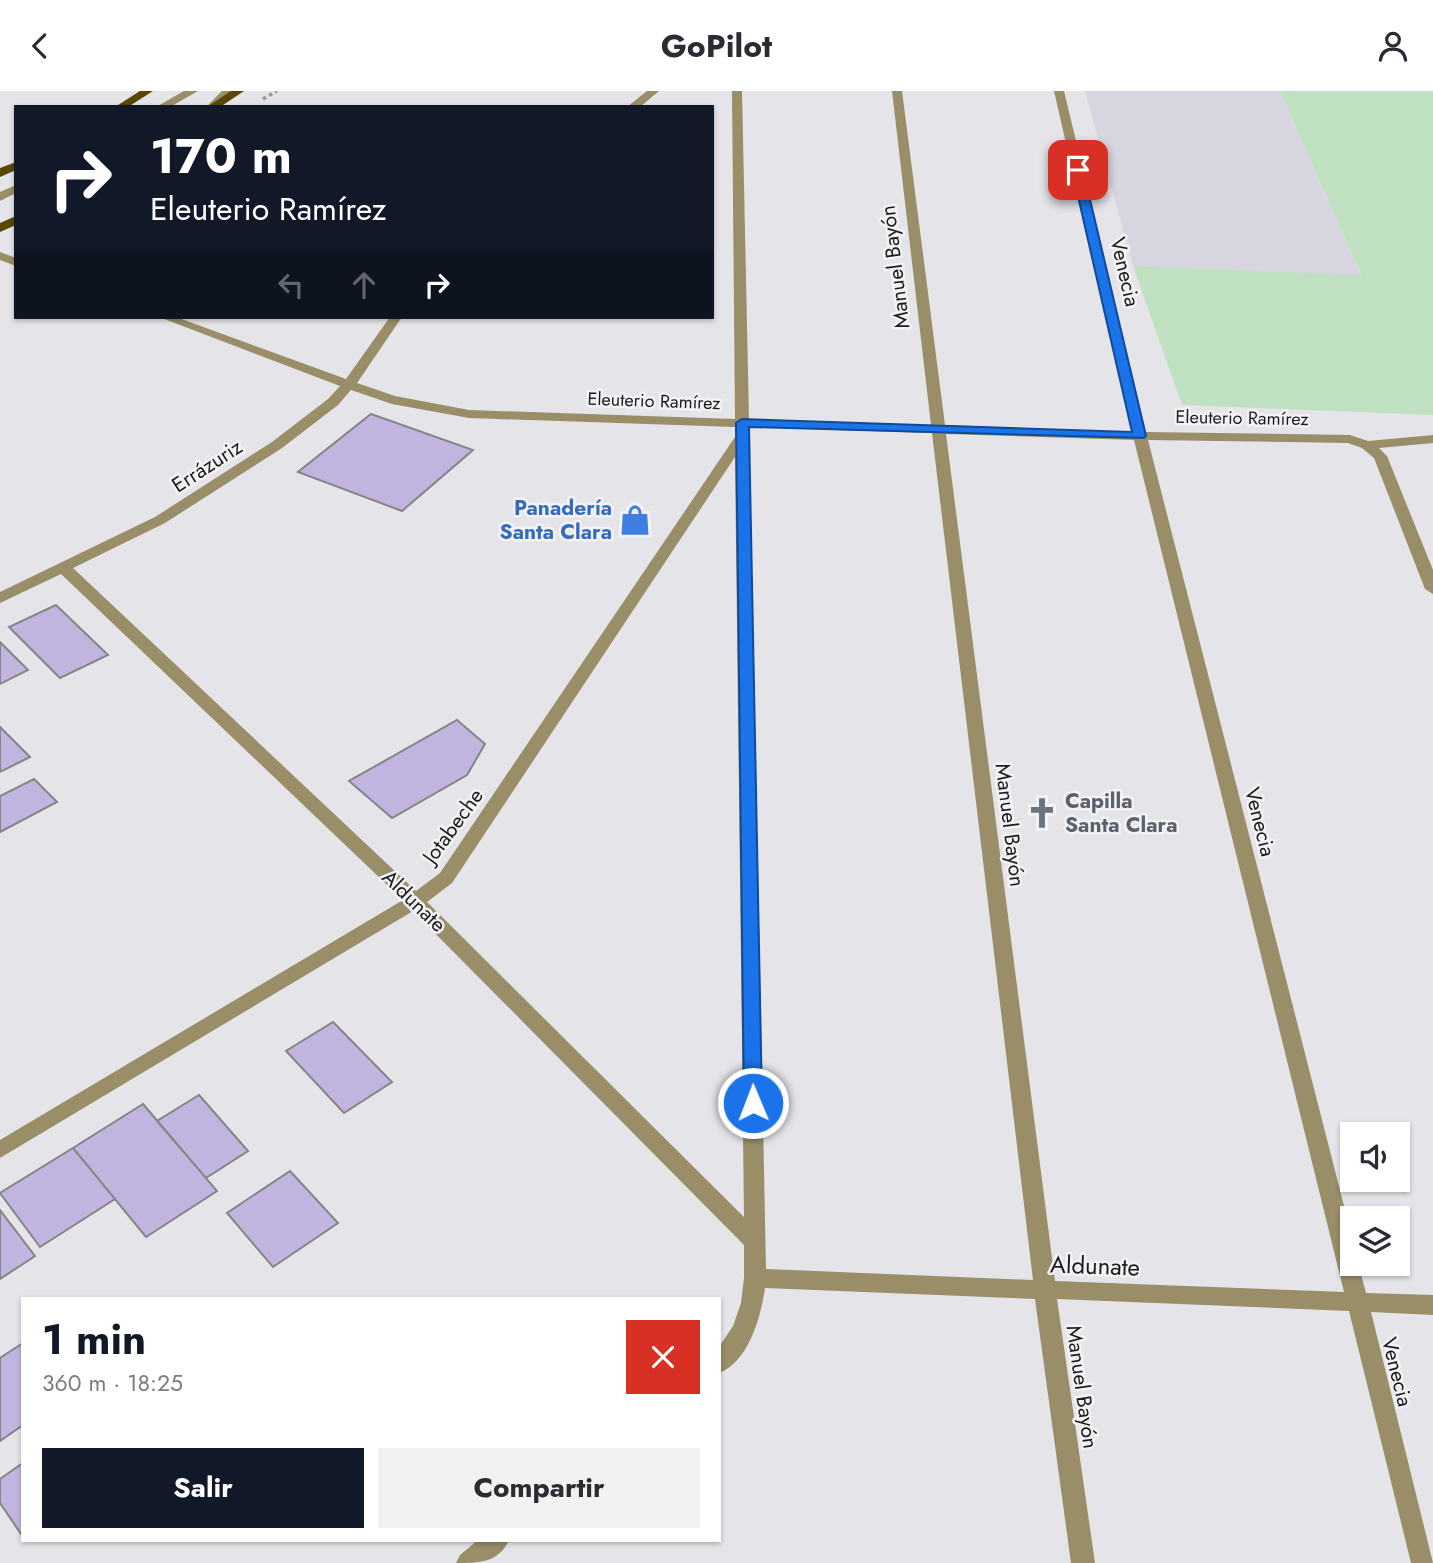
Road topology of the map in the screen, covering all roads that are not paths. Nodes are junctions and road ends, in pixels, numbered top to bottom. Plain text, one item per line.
1 (148, 91) edge
2 (193, 91) edge
3 (229, 91) edge
4 (239, 91) edge
5 (654, 91) edge
6 (737, 91) edge
7 (897, 91) edge
8 (1059, 91) edge
9 (124, 105) edge
10 (165, 105) edge
11 (214, 105) edge
12 (215, 105) edge
13 (635, 105) edge
14 (170, 319) edge
15 (395, 319) edge
16 (349, 384) junction
17 (937, 428) junction
18 (742, 430) junction
19 (1140, 436) junction
20 (1433, 439) edge
21 (1367, 445) junction
22 (65, 569) junction
23 (1433, 589) edge
24 (0, 599) edge
25 (415, 901) junction
26 (0, 1150) edge
27 (755, 1241) junction
28 (755, 1278) junction
29 (1045, 1290) junction
30 (1356, 1303) junction
31 (1433, 1305) edge
32 (721, 1361) edge
33 (494, 1542) edge
34 (468, 1563) edge
35 (1083, 1563) edge
36 (1423, 1563) edge

1 - 9 main road
2 - 10 street
3 - 11 street
4 - 12 main road
5 - 13 street
6 - 18 street
7 - 17 street, Manuel Bayón
8 - 19 street, Venecia
14 - 16 street, Eleuterio Ramírez
15 - 16 street, Errázuriz
16 - 18 street, Eleuterio Ramírez
16 - 22 street, Errázuriz
17 - 18 street, Eleuterio Ramírez
17 - 19 street, Eleuterio Ramírez
17 - 29 street, Manuel Bayón
18 - 25 street, Jotabeche
18 - 27 street
19 - 21 street, Eleuterio Ramírez
19 - 30 street, Venecia
20 - 21 street, Eleuterio Ramírez
21 - 23 street
22 - 24 street, Errázuriz
22 - 25 street, Aldunate
25 - 26 street, Jotabeche
25 - 27 street, Aldunate
27 - 28 street
28 - 29 street, Aldunate
28 - 32 street
29 - 30 street, Aldunate
29 - 35 street, Manuel Bayón
30 - 31 street, Aldunate
30 - 36 street, Venecia
33 - 34 street

